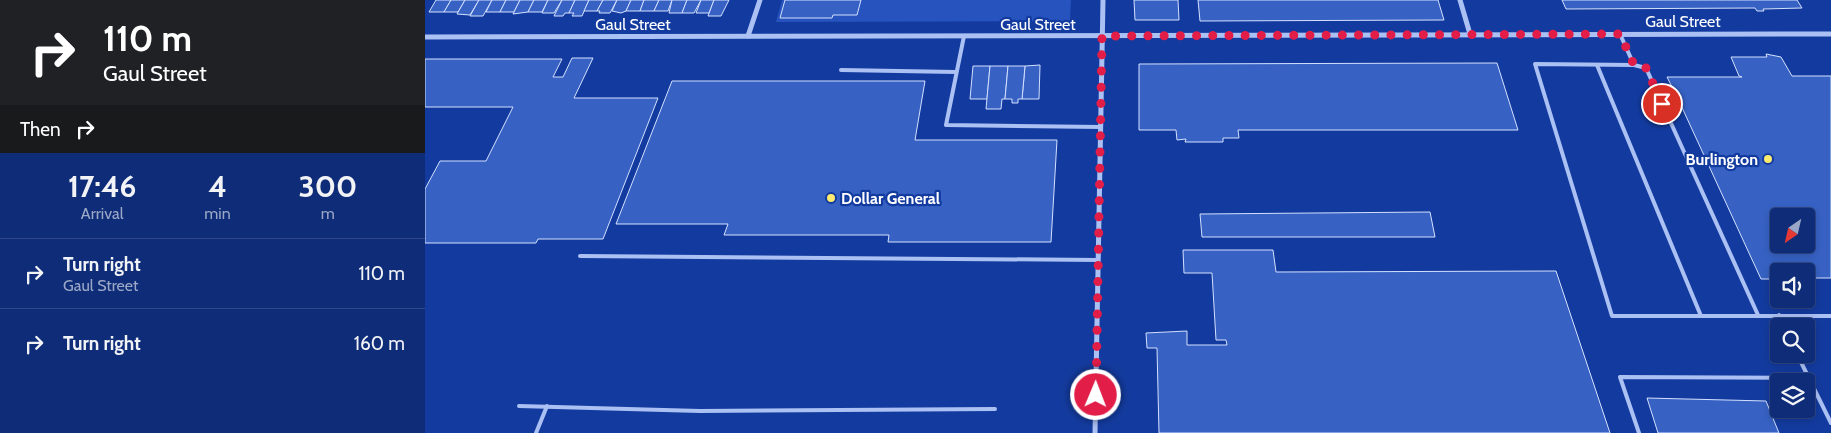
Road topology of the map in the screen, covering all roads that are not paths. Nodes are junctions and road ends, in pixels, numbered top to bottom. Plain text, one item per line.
1 (760, 0) edge
2 (1103, 0) edge
3 (1460, 0) edge
4 (1470, 34) junction
5 (1620, 34) junction
6 (1831, 34) edge
7 (748, 36) junction
8 (964, 36) junction
9 (1102, 36) junction
10 (425, 37) edge
11 (1597, 65) junction
12 (1634, 65) junction
13 (841, 70) dead end
14 (956, 72) junction
15 (1101, 127) junction
16 (580, 256) dead end
17 (1098, 260) junction
18 (1757, 315) junction
19 (1779, 315) junction
20 (1701, 316) junction
21 (1831, 316) edge
22 (1780, 318) edge
23 (1770, 378) edge
24 (1815, 390) edge
25 (519, 406) dead end
26 (547, 406) junction
27 (995, 409) dead end
28 (1831, 423) edge
29 (536, 433) edge
30 (1095, 433) edge
31 (1639, 433) edge

1 - 7 street
2 - 9 street
3 - 4 street
4 - 5 street, Gaul Street
4 - 9 street, Gaul Street
5 - 6 street, Gaul Street
5 - 12 lane
7 - 8 street, Gaul Street
7 - 10 street, Gaul Street
8 - 9 street, Gaul Street
8 - 14 lane
9 - 15 street
11 - 12 lane
11 - 20 lane
11 - 20 lane
12 - 18 lane
13 - 14 lane
14 - 15 lane
15 - 17 street
16 - 17 lane
17 - 30 street
18 - 19 lane
18 - 20 lane
19 - 21 lane
19 - 22 lane
23 - 31 lane
24 - 28 lane
25 - 26 lane
26 - 27 lane
26 - 29 lane

